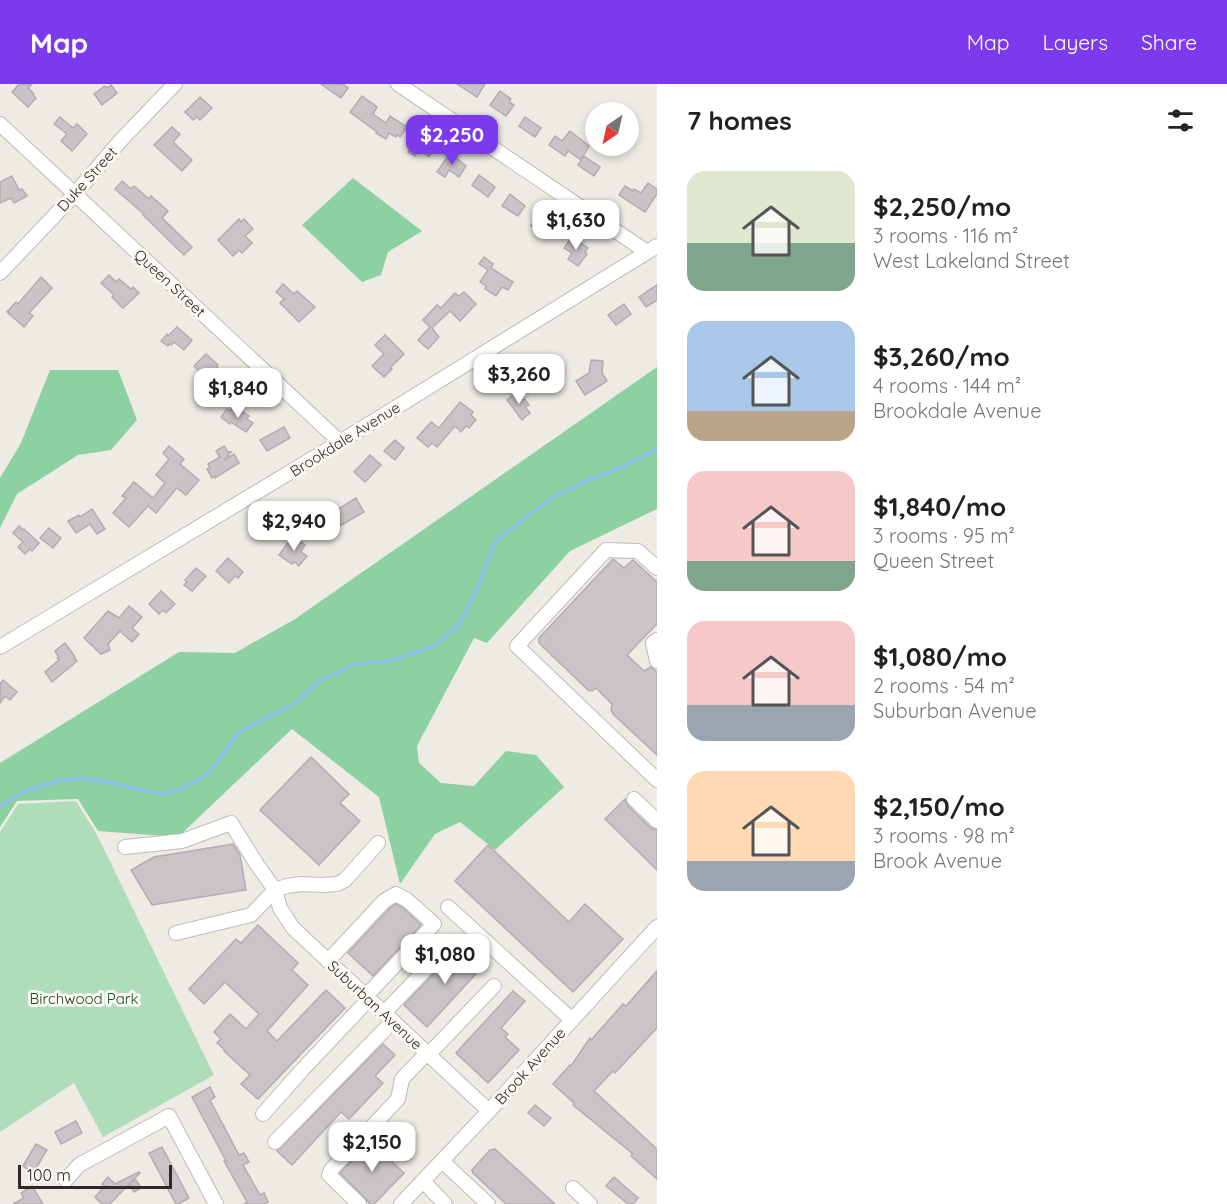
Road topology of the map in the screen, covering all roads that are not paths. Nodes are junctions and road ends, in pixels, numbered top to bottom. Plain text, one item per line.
1 (175, 84) edge
2 (398, 84) edge
3 (0, 124) edge
4 (75, 194) junction
5 (652, 249) edge
6 (0, 273) edge
7 (340, 442) junction
8 (657, 568) edge
9 (657, 639) edge
10 (0, 647) edge
11 (657, 661) edge
12 (657, 780) edge
13 (634, 799) dead end
14 (657, 821) edge
15 (378, 843) dead end
16 (125, 848) dead end
17 (275, 890) junction
18 (448, 908) dead end
19 (657, 927) edge
20 (176, 933) dead end
21 (450, 944) dead end
22 (328, 961) junction
23 (494, 986) dead end
24 (367, 998) junction
25 (388, 1017) junction
26 (572, 1020) junction
27 (428, 1054) junction
28 (489, 1111) junction
29 (263, 1114) dead end
30 (275, 1142) dead end
31 (442, 1161) junction
32 (66, 1180) dead end
33 (423, 1181) junction
34 (573, 1188) dead end
35 (216, 1204) edge
36 (358, 1204) edge
37 (401, 1204) edge
38 (445, 1204) edge
39 (488, 1204) edge
40 (590, 1204) edge

1 - 4 street, Duke Street
2 - 5 street
3 - 4 street, Queen Street
4 - 6 street, Duke Street
4 - 7 street, Queen Street
5 - 7 street, Brookdale Avenue
7 - 10 street, Brookdale Avenue
8 - 12 street
9 - 11 street
13 - 14 street
15 - 17 street
16 - 17 street, Suburban Avenue
17 - 20 street
17 - 22 street, Suburban Avenue
18 - 26 street
19 - 26 street, Brook Avenue
21 - 25 street
22 - 24 street, Suburban Avenue
22 - 24 street
23 - 27 street
24 - 25 street, Suburban Avenue
24 - 29 street
25 - 27 street, Suburban Avenue
25 - 30 street
26 - 28 street, Brook Avenue
27 - 28 street, Suburban Avenue
27 - 36 street
28 - 31 street, Brook Avenue
31 - 33 street, Brook Avenue
31 - 39 street
32 - 35 street
33 - 37 street, Brook Avenue
33 - 38 street
34 - 40 street

